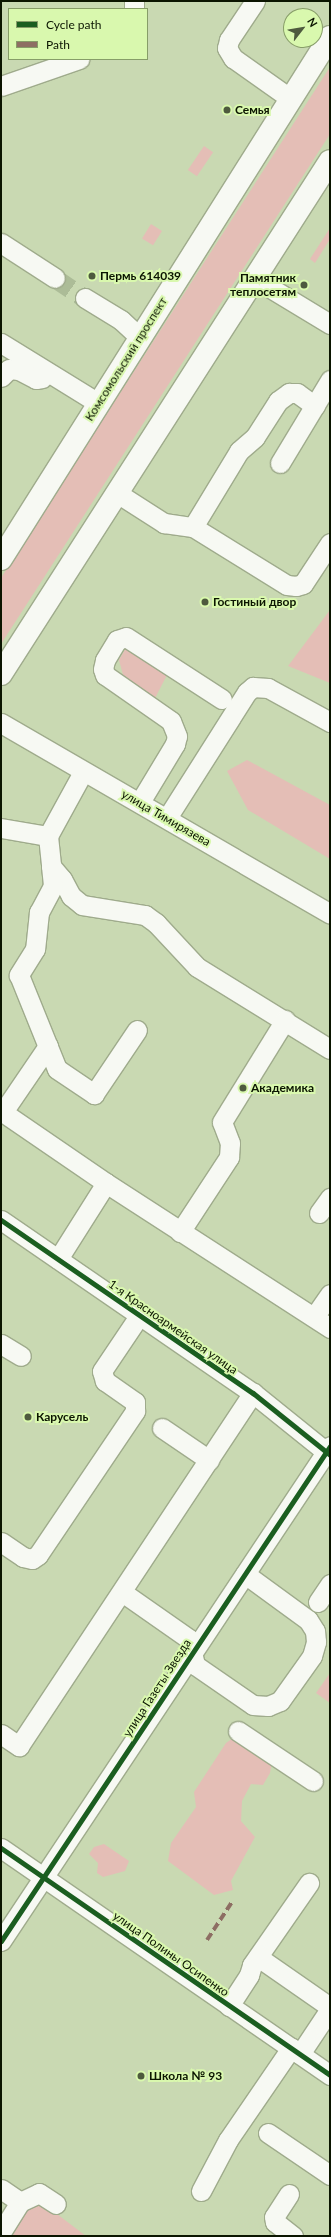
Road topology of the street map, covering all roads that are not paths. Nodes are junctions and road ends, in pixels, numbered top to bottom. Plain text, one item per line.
1 (255, 1) edge
2 (330, 38) edge
3 (76, 60) edge
4 (1, 86) edge
5 (291, 98) junction
6 (330, 161) edge
7 (1, 243) edge
8 (55, 278) tunnel mouth
9 (254, 278) junction
10 (85, 298) tunnel mouth
11 (330, 324) edge
12 (139, 337) junction
13 (1, 343) edge
14 (55, 376) junction
15 (1, 377) edge
16 (330, 380) edge
17 (98, 403) junction
18 (315, 406) junction
19 (280, 463) dead end
20 (117, 493) junction
21 (193, 527) junction
22 (330, 543) edge
23 (1, 559) edge
24 (1, 674) edge
25 (222, 699) dead end
26 (330, 722) edge
27 (1, 723) edge
28 (84, 772) junction
29 (140, 802) junction
30 (167, 818) junction
31 (1, 828) edge
32 (48, 836) junction
33 (51, 866) junction
34 (330, 914) edge
35 (285, 1020) junction
36 (137, 1030) dead end
37 (48, 1046) junction
38 (330, 1049) edge
39 (2, 1112) edge
40 (106, 1184) junction
41 (330, 1198) edge
42 (319, 1213) dead end
43 (1, 1220) edge
44 (180, 1232) junction
45 (58, 1259) junction
46 (330, 1294) edge
47 (139, 1316) junction
48 (314, 1317) junction
49 (330, 1328) edge
50 (1, 1344) edge
51 (21, 1356) dead end
52 (253, 1393) junction
53 (162, 1428) dead end
54 (329, 1451) edge
55 (209, 1460) junction
56 (1, 1542) edge
57 (245, 1574) junction
58 (330, 1584) edge
59 (122, 1592) junction
60 (318, 1602) dead end
61 (192, 1652) junction
62 (238, 1731) dead end
63 (1, 1734) edge
64 (313, 1781) dead end
65 (1, 1848) edge
66 (44, 1878) junction
67 (309, 1883) dead end
68 (1, 1941) edge
69 (258, 1957) junction
70 (229, 2006) junction
71 (330, 2008) edge
72 (296, 2051) junction
73 (330, 2075) edge
74 (268, 2133) dead end
75 (330, 2175) edge
76 (1, 2189) edge
77 (201, 2191) dead end
78 (289, 2194) dead end
79 (20, 2202) junction
80 (56, 2204) dead end
81 (1, 2234) edge
82 (293, 2236) edge

1 - 5 street
2 - 5 main road, Комсомольский проспект
3 - 4 street
5 - 12 main road, Комсомольский проспект
6 - 9 main road
7 - 8 street
9 - 11 street
9 - 20 main road
10 - 12 street
12 - 17 main road, Комсомольский проспект
13 - 14 street
14 - 15 street
14 - 17 street
16 - 18 street
17 - 23 main road, Комсомольский проспект
18 - 19 street
18 - 21 street
20 - 21 street
20 - 24 main road
21 - 22 street
25 - 29 street
26 - 30 street
27 - 28 street, улица Тимирязева
28 - 29 street, улица Тимирязева
28 - 32 street
29 - 30 street, улица Тимирязева
30 - 34 street, улица Тимирязева
31 - 32 street
32 - 33 street
33 - 35 street
33 - 37 street
35 - 38 street
35 - 44 street
36 - 37 street
37 - 39 street
39 - 40 street
40 - 44 street
40 - 45 street
41 - 42 street
43 - 45 street, 1-я Красноармейская улица
44 - 48 street
45 - 47 street, 1-я Красноармейская улица
46 - 48 street
47 - 52 street, 1-я Красноармейская улица
47 - 56 street
48 - 49 street
50 - 51 street
52 - 54 street, 1-я Красноармейская улица
52 - 55 street
53 - 55 street
54 - 57 street, улица Газеты Звезда
55 - 59 street
57 - 61 street, улица Газеты Звезда
57 - 61 street
58 - 60 street
59 - 61 street
59 - 63 street
61 - 66 street, улица Газеты Звезда
62 - 64 street
65 - 66 street, улица Полины Осипенко
66 - 68 street, улица Газеты Звезда
66 - 70 street, улица Полины Осипенко
67 - 69 street
69 - 70 street
69 - 71 street
70 - 72 street, улица Полины Осипенко
71 - 72 street
72 - 73 street, улица Полины Осипенко
72 - 77 street
74 - 75 street
76 - 79 street
78 - 82 street
79 - 80 street
79 - 81 street

